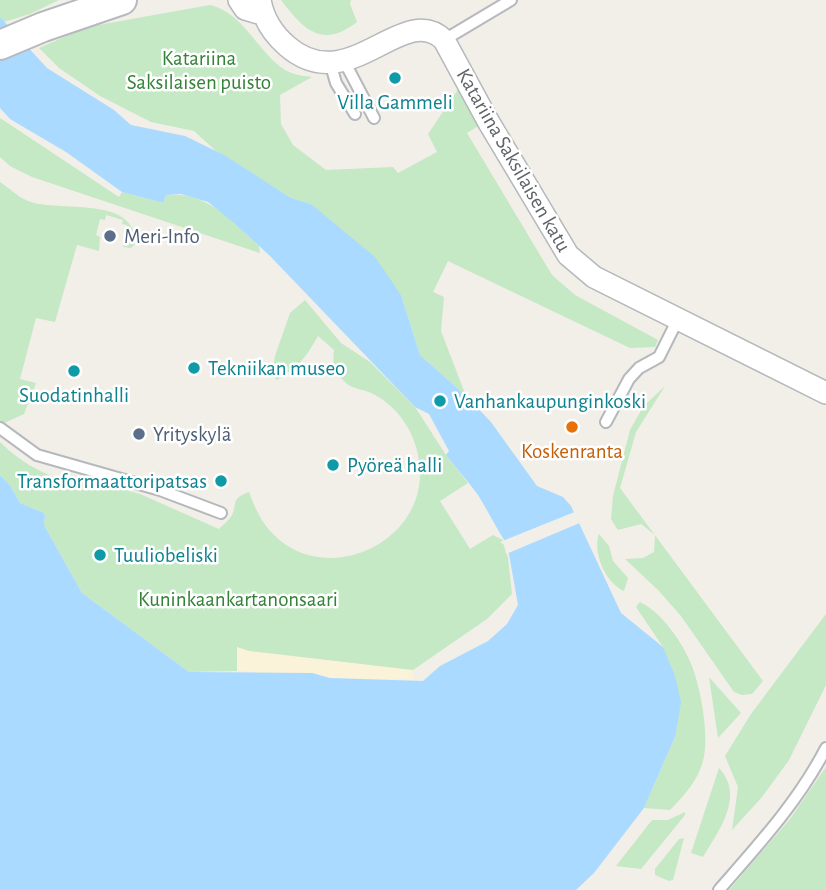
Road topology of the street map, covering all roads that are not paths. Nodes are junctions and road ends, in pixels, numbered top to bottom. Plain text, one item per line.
1 (121, 0) edge
2 (239, 0) edge
3 (511, 0) edge
4 (261, 7) edge
5 (444, 40) junction
6 (0, 45) edge
7 (336, 58) junction
8 (355, 114) dead end
9 (374, 118) dead end
10 (678, 319) junction
11 (826, 393) edge
12 (606, 422) dead end
13 (0, 428) edge
14 (221, 513) dead end
15 (826, 748) edge
16 (719, 890) edge

1 - 6 main road
2 - 4 street
3 - 5 lane
4 - 7 street
5 - 7 street, Katariina Saksilaisen katu
5 - 10 street, Katariina Saksilaisen katu
7 - 8 lane
7 - 9 lane
10 - 11 street, Katariina Saksilaisen katu
10 - 12 lane
13 - 14 lane
15 - 16 lane

